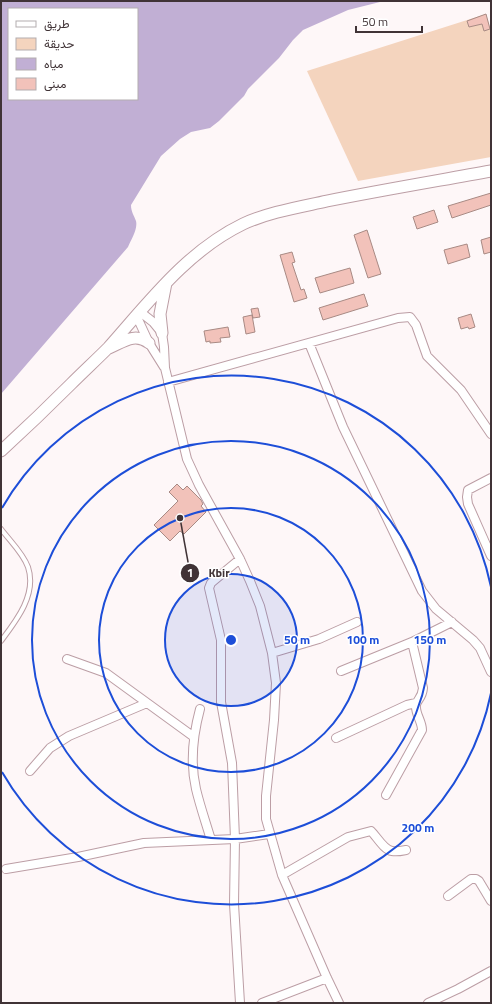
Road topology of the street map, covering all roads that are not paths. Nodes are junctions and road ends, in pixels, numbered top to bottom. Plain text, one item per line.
1 (491, 171) edge
2 (166, 283) junction
3 (138, 313) junction
4 (162, 333) junction
5 (149, 343) junction
6 (309, 343) junction
7 (107, 349) junction
8 (165, 368) junction
9 (168, 382) junction
10 (491, 434) edge
11 (1, 451) edge
12 (491, 478) edge
13 (1, 529) edge
14 (491, 556) edge
15 (240, 559) junction
16 (357, 622) dead end
17 (452, 622) junction
18 (1, 641) edge
19 (412, 642) junction
20 (272, 653) junction
21 (67, 659) dead end
22 (341, 671) dead end
23 (491, 672) edge
24 (147, 703) junction
25 (416, 703) junction
26 (200, 709) dead end
27 (194, 736) junction
28 (336, 738) dead end
29 (30, 772) dead end
30 (386, 795) dead end
31 (269, 834) junction
32 (235, 839) junction
33 (211, 840) junction
34 (406, 850) dead end
35 (6, 869) dead end
36 (282, 875) junction
37 (448, 896) dead end
38 (491, 901) edge
39 (491, 971) edge
40 (327, 978) junction
41 (240, 1003) edge
42 (262, 1003) edge
43 (339, 1003) edge
44 (428, 1003) edge

1 - 2 street
2 - 3 street
2 - 4 street
3 - 4 street
3 - 5 street
3 - 7 street
4 - 8 street
5 - 7 street
5 - 8 street
6 - 9 street
6 - 10 street
6 - 17 street
7 - 11 street
8 - 9 street
9 - 15 street
12 - 14 street
13 - 18 lane
15 - 20 street
15 - 32 street
16 - 20 street
17 - 19 street
17 - 23 street
19 - 22 street
19 - 25 street
20 - 31 street
21 - 24 street
24 - 27 street
24 - 29 street
25 - 28 street
25 - 30 street
26 - 27 street
27 - 33 street
31 - 32 street
31 - 36 street
32 - 33 street
32 - 41 street
33 - 35 street
34 - 36 street
36 - 40 street
37 - 38 street
39 - 44 street
40 - 42 street
40 - 43 street

